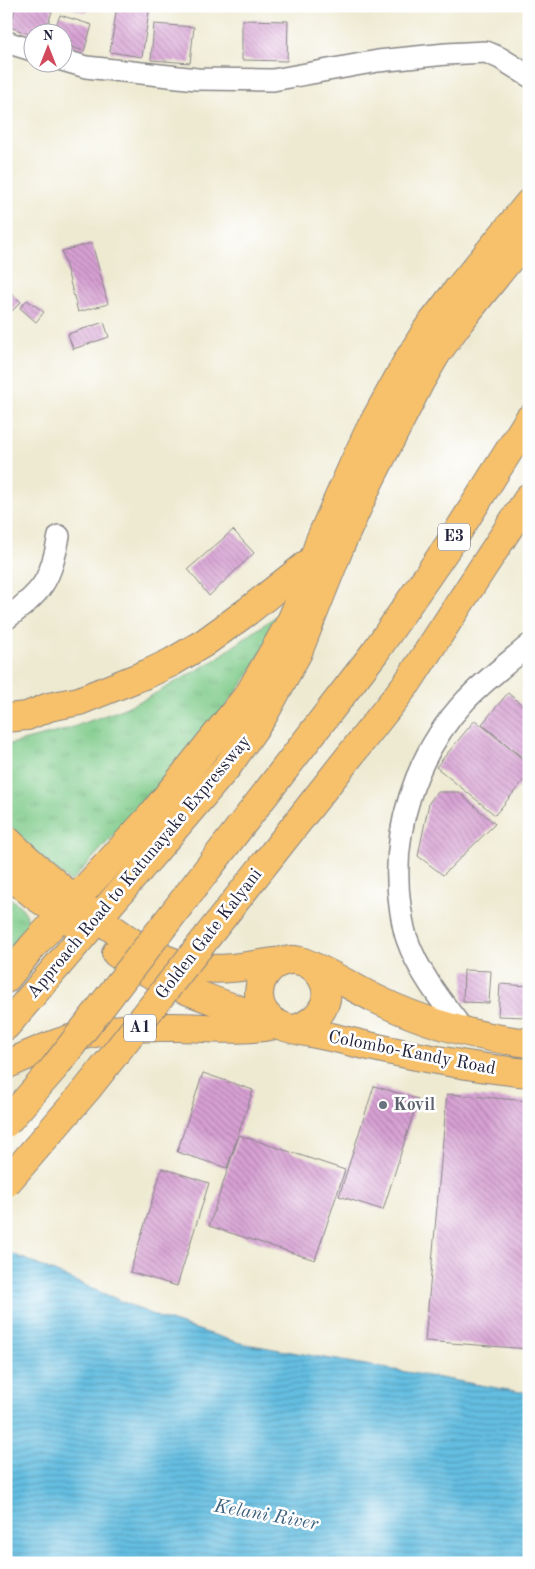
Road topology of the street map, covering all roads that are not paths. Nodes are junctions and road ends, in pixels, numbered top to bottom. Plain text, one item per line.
1 (6, 42) edge
2 (22, 47) edge
3 (72, 63) edge
4 (529, 76) edge
5 (529, 203) edge
6 (529, 235) edge
7 (529, 420) edge
8 (529, 497) edge
9 (59, 536) dead end
10 (316, 557) junction
11 (6, 619) edge
12 (529, 645) edge
13 (6, 718) edge
14 (6, 839) edge
15 (6, 872) edge
16 (299, 962) junction
17 (6, 979) edge
18 (6, 1026) edge
19 (288, 1027) junction
20 (465, 1032) junction
21 (529, 1044) edge
22 (6, 1065) edge
23 (529, 1073) edge
24 (6, 1123) edge
25 (6, 1183) edge

1 - 2 street
3 - 4 street
5 - 10 highway, Approach Road to Katunayake Expressway
6 - 18 highway, Approach Road to Katunayake Expressway
7 - 24 highway, E3, bridge
8 - 25 highway, Golden Gate Kalyani / E3, bridge
9 - 11 street
10 - 13 highway
10 - 17 highway, Approach Road to Katunayake Expressway
12 - 20 street
14 - 16 highway
15 - 19 highway
16 - 19 highway
16 - 19 highway
16 - 20 highway, Colombo-Kandy Road
19 - 22 highway, Colombo-Kandy Road / A1
19 - 23 highway, Colombo-Kandy Road / A1
20 - 21 highway, Colombo-Kandy Road

